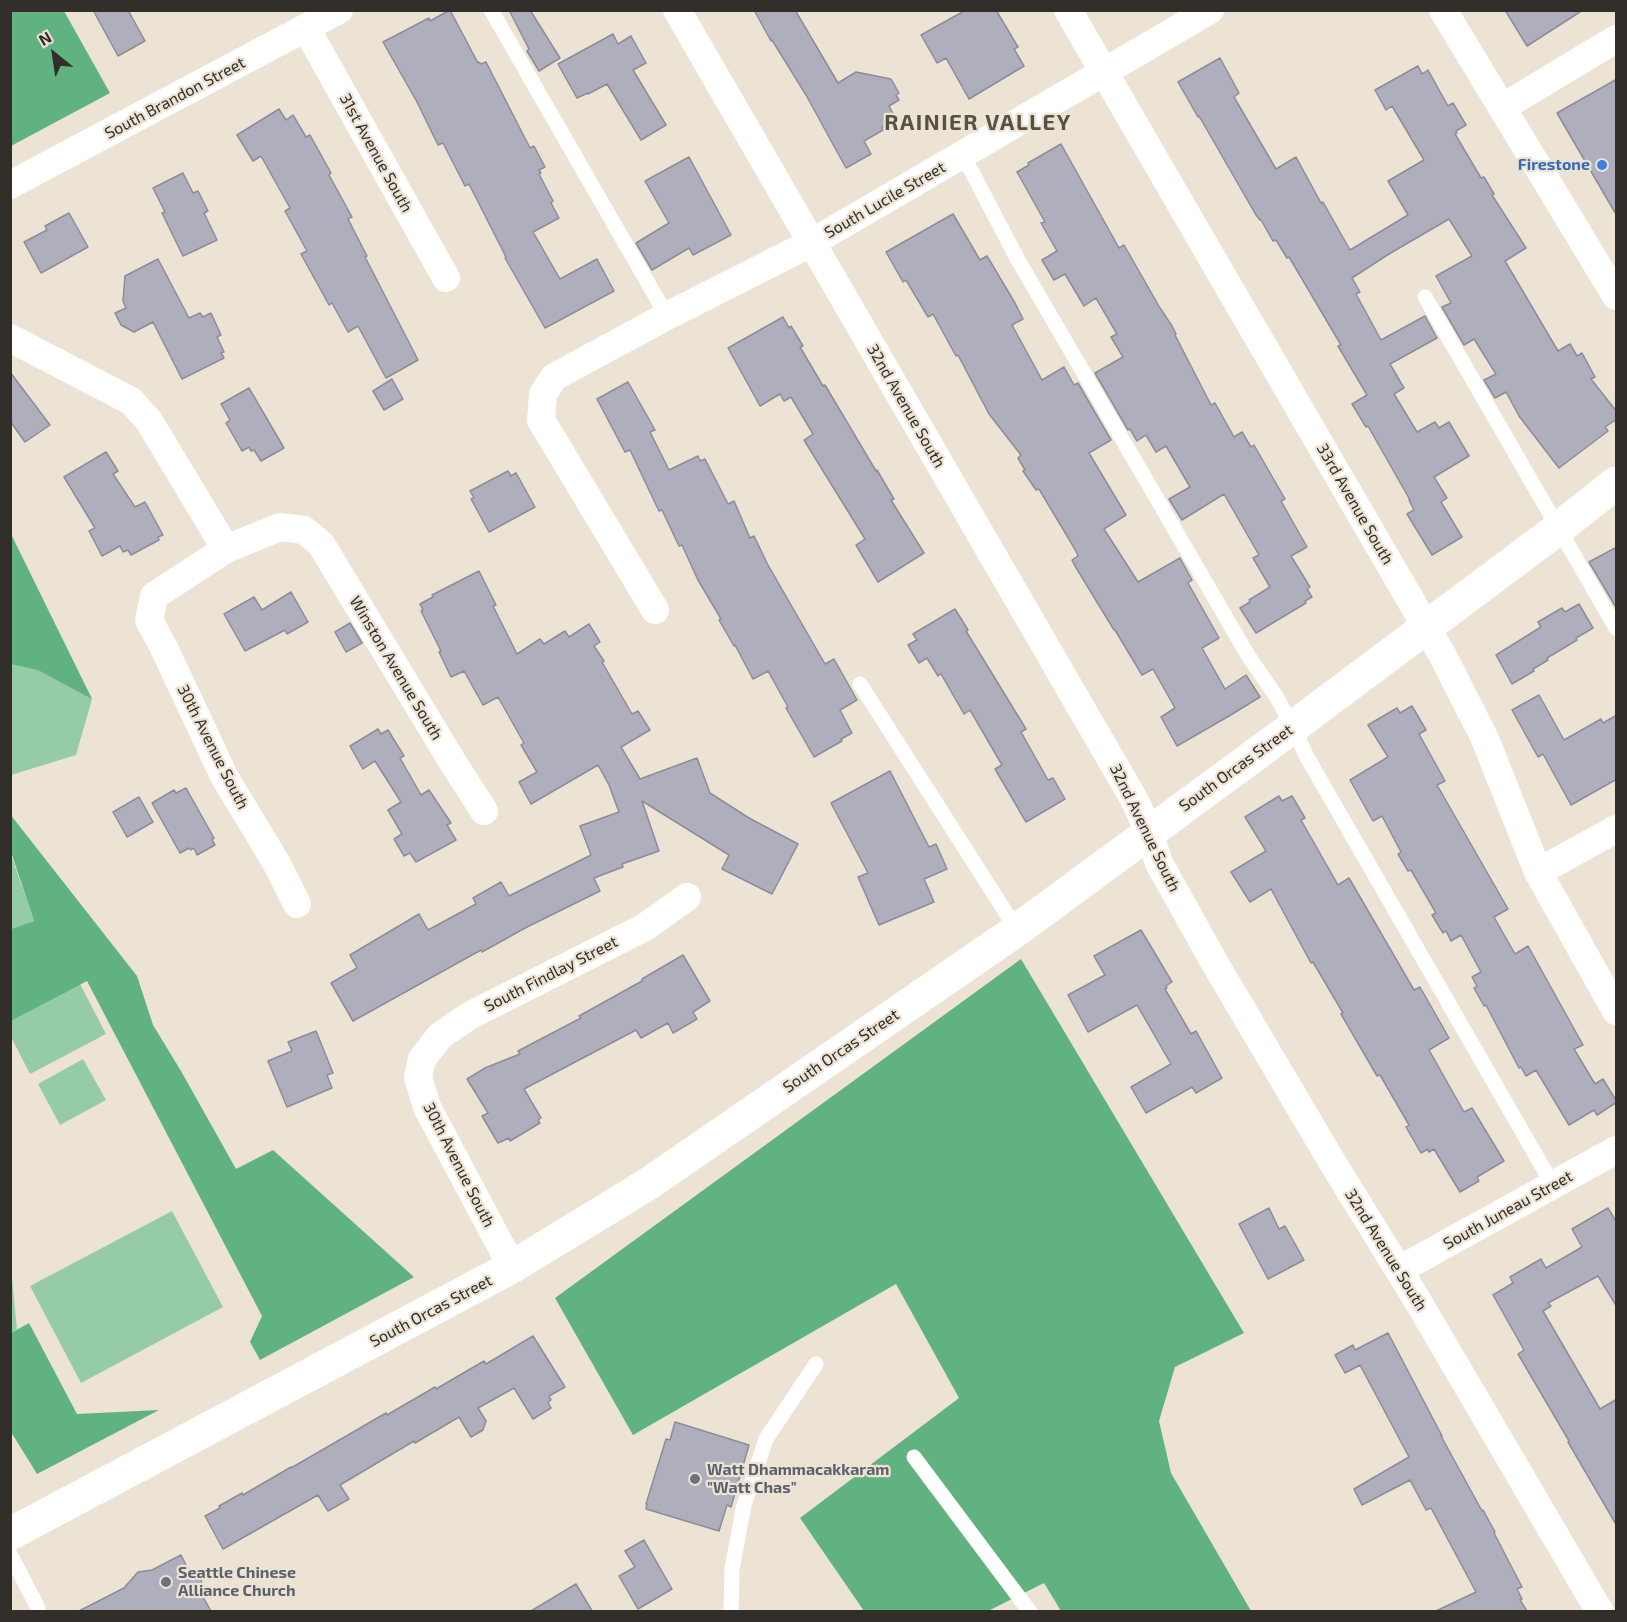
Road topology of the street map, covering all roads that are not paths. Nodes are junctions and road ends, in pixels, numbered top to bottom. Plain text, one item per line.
1 (339, 10) edge
2 (491, 10) edge
3 (677, 10) edge
4 (1068, 10) edge
5 (1210, 10) edge
6 (1443, 10) edge
7 (306, 28) junction
8 (1617, 39) edge
9 (1105, 72) junction
10 (1503, 107) junction
11 (963, 155) junction
12 (10, 185) edge
13 (811, 243) junction
14 (446, 278) dead end
15 (1617, 296) edge
16 (1425, 297) dead end
17 (667, 316) junction
18 (10, 338) edge
19 (1617, 483) edge
20 (1559, 528) junction
21 (226, 549) junction
22 (655, 610) dead end
23 (1426, 627) junction
24 (1617, 628) edge
25 (860, 684) dead end
26 (1293, 727) junction
27 (484, 811) dead end
28 (1617, 829) edge
29 (1149, 832) junction
30 (1538, 872) junction
31 (687, 897) dead end
32 (297, 904) dead end
33 (1017, 930) junction
34 (1614, 1001) edge
35 (422, 1059) joint
36 (1617, 1150) edge
37 (1553, 1185) junction
38 (512, 1268) junction
39 (1399, 1270) junction
40 (816, 1365) dead end
41 (914, 1457) dead end
42 (10, 1534) edge
43 (10, 1554) edge
44 (38, 1608) dead end
45 (731, 1611) edge
46 (1030, 1611) edge
47 (1600, 1611) edge

1 - 7 street, South Brandon Street
2 - 17 lane
3 - 13 street, 32nd Avenue South
4 - 9 street, 33rd Avenue South
5 - 9 street, South Lucile Street
6 - 10 street
7 - 12 street, South Brandon Street
7 - 14 street, 31st Avenue South
8 - 10 street
9 - 11 street, South Lucile Street
9 - 23 street, 33rd Avenue South
10 - 15 street
11 - 13 street, South Lucile Street
11 - 26 lane
13 - 17 street, South Lucile Street
13 - 29 street, 32nd Avenue South
16 - 20 lane
17 - 22 street, South Lucile Street
18 - 21 street
19 - 20 street, South Orcas Street
20 - 23 street, South Orcas Street
20 - 24 lane
21 - 27 street, Winston Avenue South
21 - 32 street, 30th Avenue South
23 - 26 street, South Orcas Street
23 - 30 street, 33rd Avenue South
25 - 33 lane
26 - 29 street, South Orcas Street
26 - 37 lane
28 - 30 street
29 - 33 street, South Orcas Street
29 - 39 street, 32nd Avenue South
30 - 34 street, 33rd Avenue South
31 - 35 street, South Findlay Street
33 - 38 street, South Orcas Street
35 - 38 street, 30th Avenue South
36 - 37 street, South Juneau Street
37 - 39 street, South Juneau Street
38 - 42 street, South Orcas Street
39 - 47 street, 32nd Avenue South
40 - 45 lane
41 - 46 lane
43 - 44 lane

